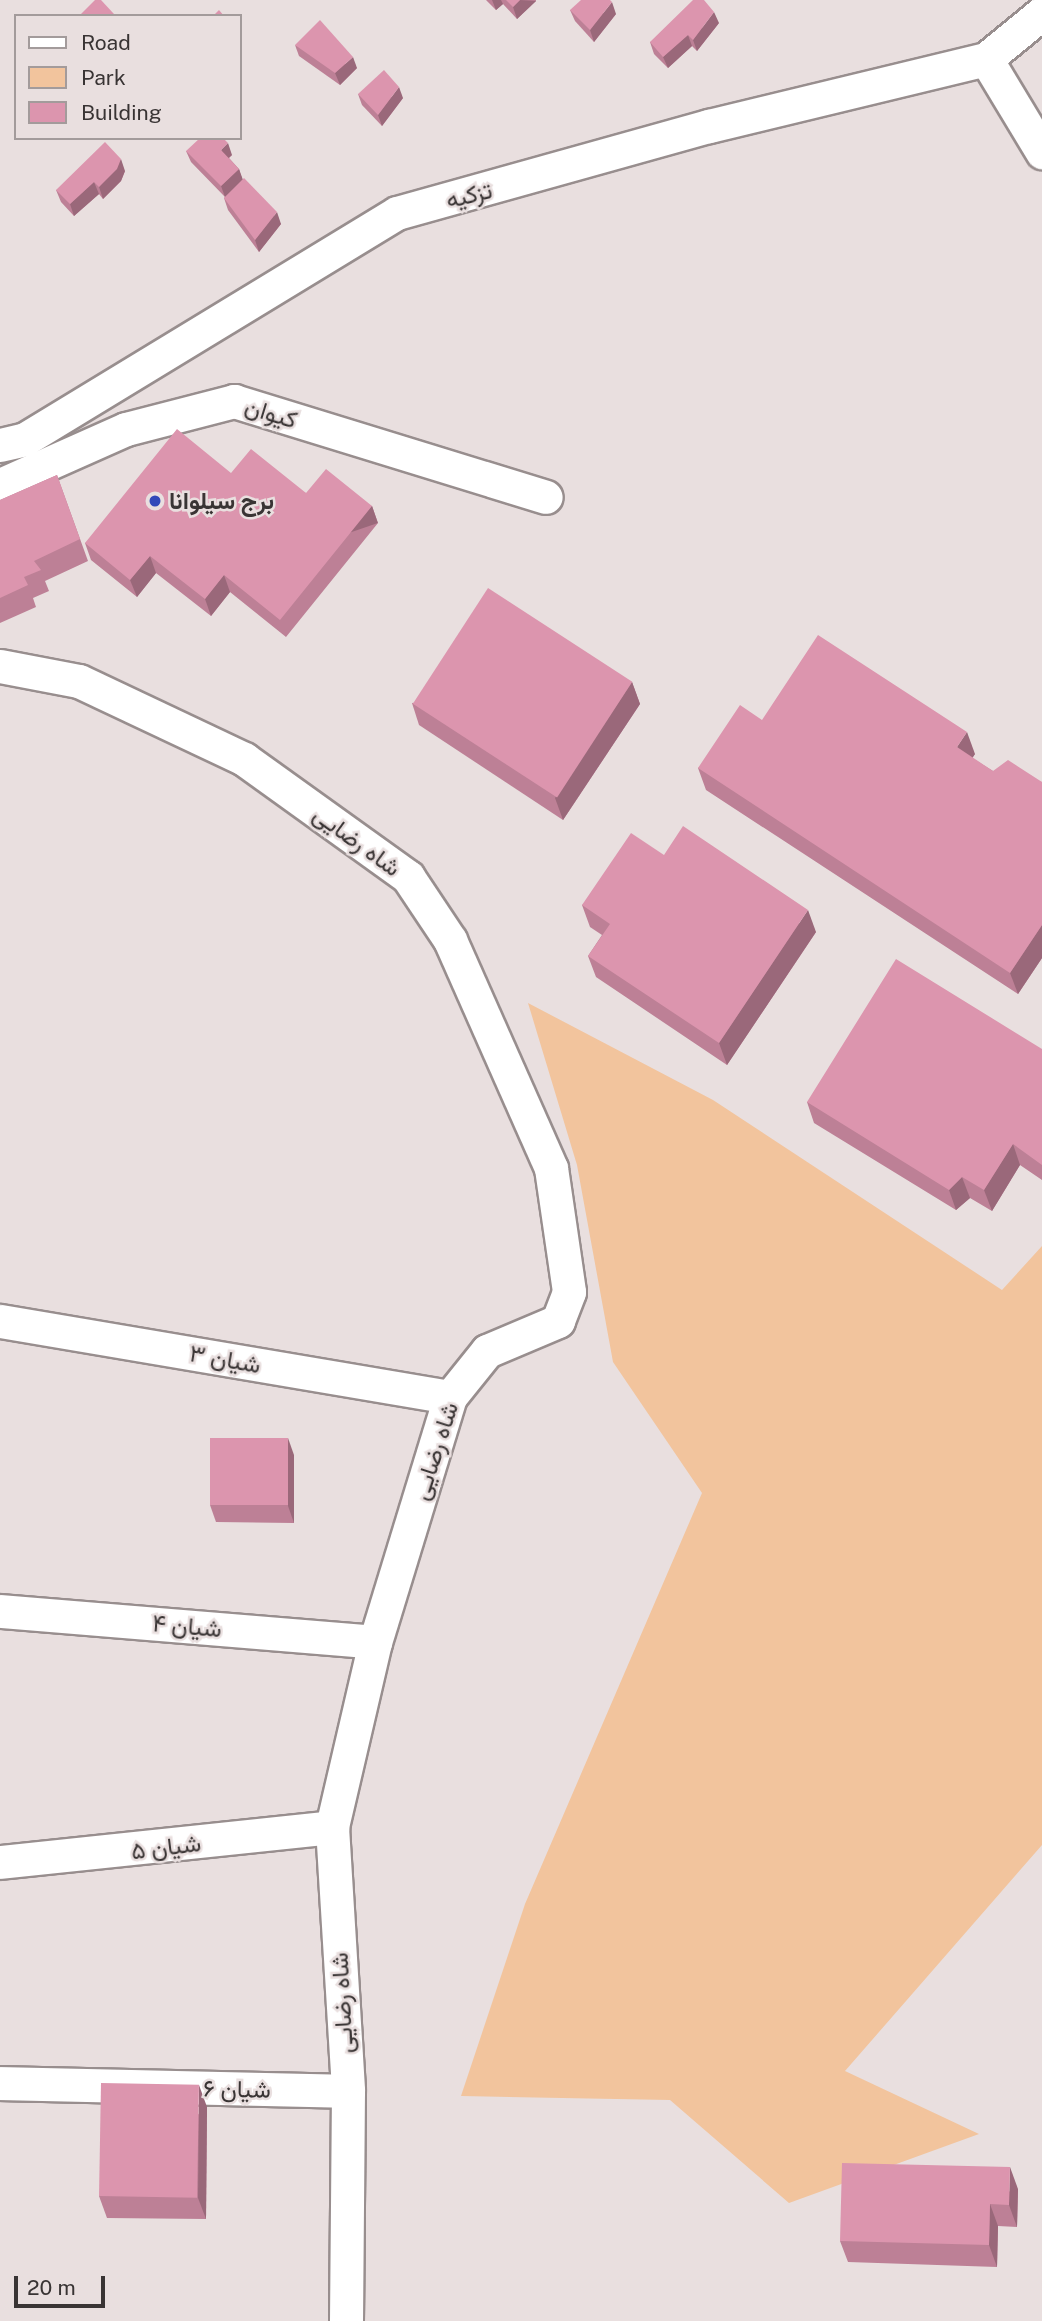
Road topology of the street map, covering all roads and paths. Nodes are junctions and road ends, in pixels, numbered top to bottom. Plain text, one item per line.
1 (1042, 13) edge
2 (986, 59) junction
3 (1042, 152) edge
4 (0, 445) edge
5 (0, 485) edge
6 (546, 497) dead end
7 (0, 666) edge
8 (0, 1321) edge
9 (450, 1397) junction
10 (0, 1611) edge
11 (375, 1642) junction
12 (331, 1827) junction
13 (0, 1861) edge
14 (0, 2083) edge
15 (348, 2091) junction
16 (346, 2321) edge

1 - 2 street
2 - 3 street
2 - 4 street, تزکیه
5 - 6 street, کیوان
7 - 9 street, شاه رضایی
8 - 9 street, شیان ۳
9 - 11 street, شاه رضایی
10 - 11 street, شیان ۴
11 - 12 street, شاه رضایی
12 - 13 street, شیان ۵
12 - 15 street, شاه رضایی
14 - 15 street, شیان ۶
15 - 16 street, شاه رضایی

